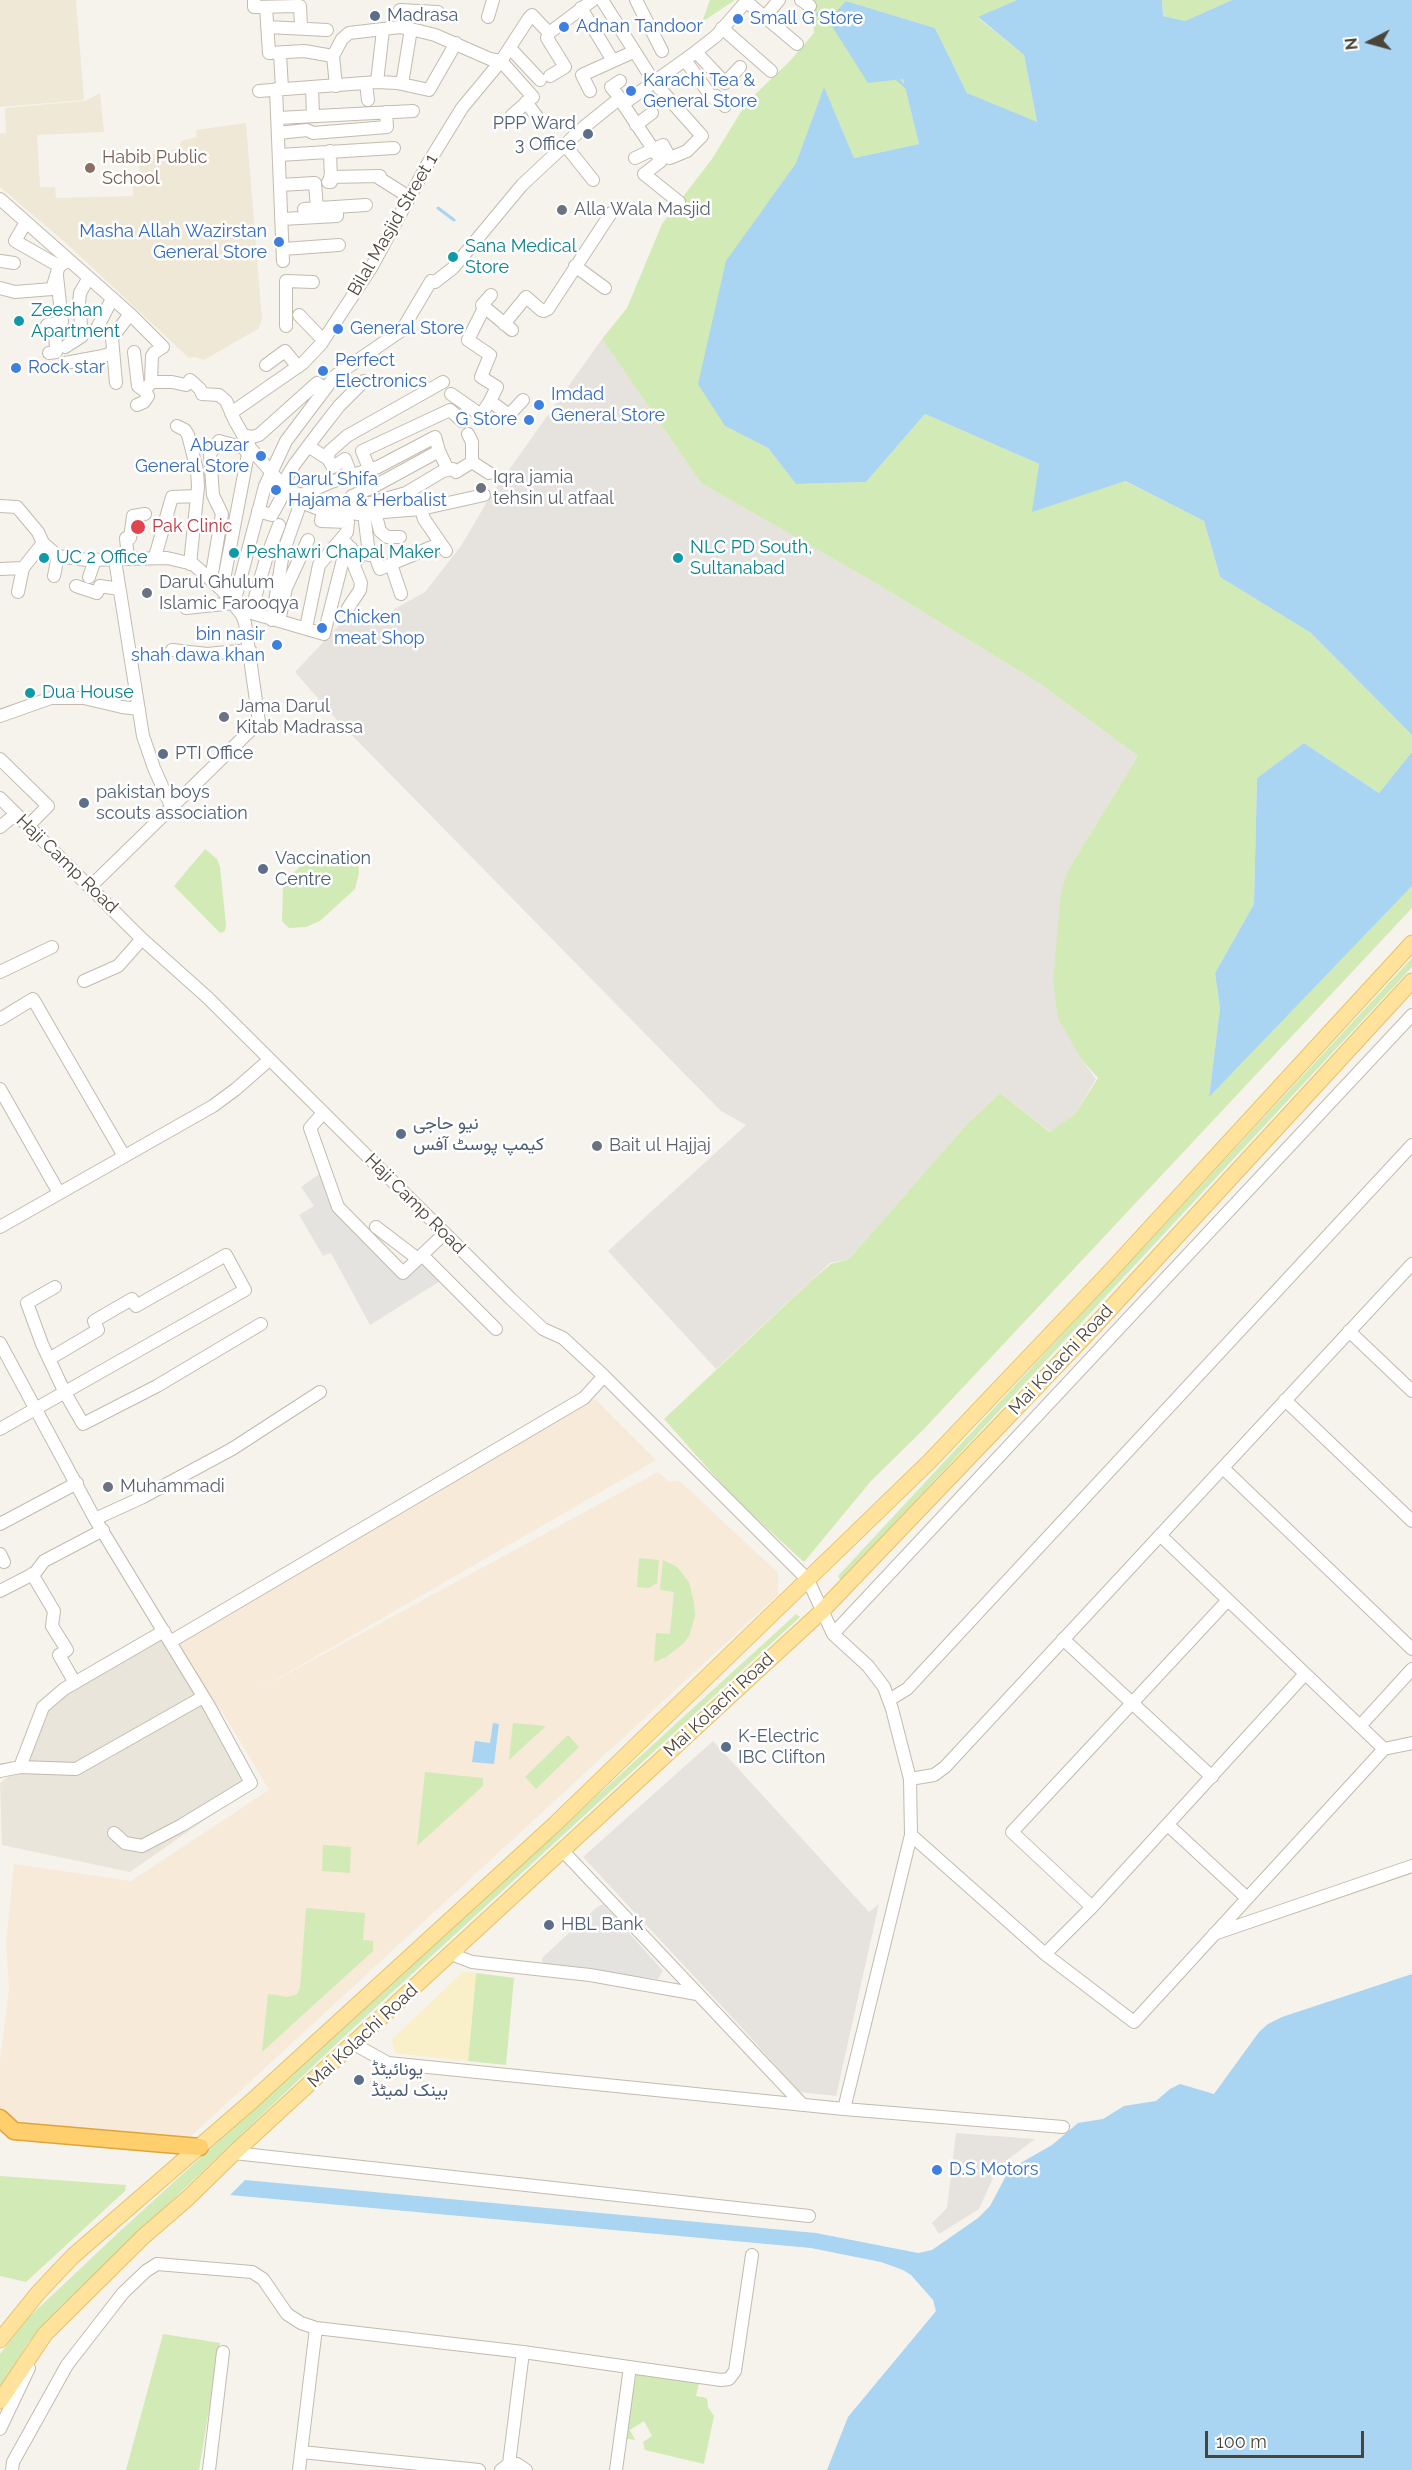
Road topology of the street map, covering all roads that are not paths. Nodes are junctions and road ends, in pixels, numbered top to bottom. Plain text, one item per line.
1 (254, 0) edge
2 (493, 0) edge
3 (593, 0) edge
4 (602, 0) edge
5 (636, 0) edge
6 (779, 0) edge
7 (274, 4) edge
8 (400, 5) edge
9 (581, 8) junction
10 (437, 16) dead end
11 (488, 17) dead end
12 (764, 18) junction
13 (267, 27) junction
14 (301, 27) junction
15 (406, 28) junction
16 (722, 28) junction
17 (327, 30) dead end
18 (383, 30) junction
19 (549, 33) junction
20 (456, 43) junction
21 (797, 44) dead end
22 (510, 48) junction
23 (662, 51) dead end
24 (633, 52) junction
25 (696, 52) junction
26 (280, 53) junction
27 (333, 56) junction
28 (684, 60) junction
29 (501, 61) junction
30 (613, 61) junction
31 (740, 67) dead end
32 (771, 71) dead end
33 (620, 81) dead end
34 (372, 82) junction
35 (654, 82) junction
36 (402, 84) junction
37 (336, 86) junction
38 (312, 87) junction
39 (279, 89) junction
40 (259, 91) dead end
41 (590, 91) dead end
42 (368, 100) dead end
43 (621, 101) junction
44 (526, 102) junction
45 (725, 106) dead end
46 (413, 111) dead end
47 (386, 112) junction
48 (652, 113) dead end
49 (512, 115) dead end
50 (314, 116) junction
51 (278, 118) junction
52 (541, 122) dead end
53 (636, 125) junction
54 (278, 133) junction
55 (565, 145) junction
56 (394, 148) dead end
57 (653, 150) junction
58 (330, 151) junction
59 (279, 155) junction
60 (635, 158) dead end
61 (330, 177) junction
62 (592, 180) dead end
63 (315, 183) junction
64 (280, 185) junction
65 (409, 196) junction
66 (679, 202) dead end
67 (2, 203) edge
68 (366, 205) dead end
69 (337, 207) junction
70 (611, 213) dead end
71 (282, 219) junction
72 (26, 222) junction
73 (339, 245) dead end
74 (0, 261) edge
75 (14, 263) dead end
76 (61, 266) junction
77 (575, 266) junction
78 (88, 279) junction
79 (313, 282) dead end
80 (0, 288) edge
81 (605, 288) dead end
82 (491, 295) dead end
83 (112, 299) junction
84 (484, 308) junction
85 (130, 314) junction
86 (299, 315) dead end
87 (286, 326) dead end
88 (96, 330) dead end
89 (323, 340) junction
90 (65, 347) dead end
91 (112, 352) junction
92 (134, 352) dead end
93 (48, 353) dead end
94 (65, 363) dead end
95 (267, 365) dead end
96 (298, 367) junction
97 (364, 381) dead end
98 (443, 382) dead end
99 (116, 383) dead end
100 (148, 386) junction
101 (326, 388) junction
102 (451, 394) dead end
103 (490, 400) junction
104 (523, 400) dead end
105 (137, 405) dead end
106 (231, 413) junction
107 (462, 421) dead end
108 (177, 426) dead end
109 (468, 434) dead end
110 (243, 435) junction
111 (308, 446) junction
112 (439, 451) junction
113 (251, 454) junction
114 (328, 459) junction
115 (472, 462) junction
116 (448, 470) junction
117 (370, 471) junction
118 (272, 472) junction
119 (489, 473) dead end
120 (352, 477) junction
121 (284, 487) junction
122 (484, 495) dead end
123 (197, 496) junction
124 (352, 496) dead end
125 (301, 499) junction
126 (0, 506) edge
127 (323, 509) junction
128 (422, 509) junction
129 (258, 511) junction
130 (366, 513) junction
131 (167, 516) junction
132 (279, 525) dead end
133 (366, 531) junction
134 (400, 537) dead end
135 (345, 538) junction
136 (308, 540) dead end
137 (43, 543) junction
138 (58, 556) junction
139 (155, 557) junction
140 (128, 559) junction
141 (95, 560) junction
142 (115, 560) junction
143 (190, 564) junction
144 (391, 564) junction
145 (22, 568) junction
146 (0, 569) edge
147 (54, 576) dead end
148 (89, 577) dead end
149 (211, 579) junction
150 (76, 586) dead end
151 (119, 589) junction
152 (222, 590) junction
153 (18, 592) dead end
154 (401, 594) dead end
155 (236, 606) junction
156 (186, 608) dead end
157 (348, 608) dead end
158 (251, 612) junction
159 (275, 620) junction
160 (306, 628) junction
161 (172, 650) dead end
162 (250, 650) junction
163 (139, 709) junction
164 (0, 716) edge
165 (0, 759) edge
166 (0, 798) edge
167 (171, 806) junction
168 (16, 814) junction
169 (29, 825) junction
170 (0, 828) edge
171 (91, 886) junction
172 (142, 939) junction
173 (1412, 944) edge
174 (52, 947) dead end
175 (0, 972) edge
176 (84, 981) dead end
177 (1412, 981) edge
178 (1412, 1015) edge
179 (0, 1019) edge
180 (269, 1059) junction
181 (0, 1089) edge
182 (323, 1113) junction
183 (1412, 1145) edge
184 (124, 1156) junction
185 (59, 1193) junction
186 (1, 1224) edge
187 (376, 1227) dead end
188 (445, 1233) junction
189 (420, 1257) junction
190 (1412, 1263) edge
191 (55, 1287) dead end
192 (261, 1324) dead end
193 (496, 1329) dead end
194 (1349, 1331) junction
195 (0, 1343) edge
196 (50, 1359) junction
197 (604, 1376) junction
198 (64, 1391) junction
199 (1412, 1391) edge
200 (320, 1392) dead end
201 (1285, 1400) junction
202 (36, 1408) junction
203 (0, 1429) edge
204 (1223, 1468) junction
205 (77, 1483) junction
206 (2, 1518) edge
207 (95, 1519) junction
208 (1412, 1521) edge
209 (103, 1530) junction
210 (1160, 1534) junction
211 (32, 1574) junction
212 (808, 1580) junction
213 (0, 1591) edge
214 (1228, 1600) junction
215 (821, 1612) junction
216 (833, 1634) junction
217 (167, 1636) junction
218 (1063, 1639) junction
219 (1412, 1649) edge
220 (1412, 1669) edge
221 (1305, 1674) junction
222 (75, 1683) junction
223 (203, 1696) junction
224 (890, 1700) junction
225 (1132, 1703) junction
226 (1360, 1726) junction
227 (1412, 1743) edge
228 (1384, 1749) junction
229 (20, 1767) junction
230 (0, 1771) edge
231 (1212, 1777) junction
232 (910, 1779) junction
233 (1168, 1825) junction
234 (114, 1833) dead end
235 (911, 1835) junction
236 (562, 1851) junction
237 (1412, 1866) edge
238 (1247, 1898) junction
239 (1092, 1907) junction
240 (1213, 1935) junction
241 (451, 1954) junction
242 (1045, 1954) junction
243 (698, 1994) junction
244 (354, 2044) junction
245 (801, 2103) junction
246 (844, 2109) junction
247 (0, 2118) edge
248 (1063, 2127) dead end
249 (200, 2147) junction
250 (234, 2153) junction
251 (809, 2216) dead end
252 (752, 2255) dead end
253 (316, 2328) junction
254 (45, 2334) junction
255 (0, 2340) edge
256 (223, 2352) dead end
257 (523, 2352) junction
258 (630, 2367) junction
259 (0, 2401) edge
260 (0, 2429) edge
261 (301, 2452) junction
262 (505, 2467) edge
263 (12, 2470) edge
264 (209, 2470) edge
265 (299, 2470) edge
266 (479, 2470) edge
267 (526, 2470) edge
268 (616, 2470) edge

1 - 7 street
2 - 11 street
3 - 9 street
4 - 24 street
5 - 23 street
6 - 12 street
7 - 13 street
7 - 14 street
8 - 10 street
8 - 15 street
9 - 19 street
9 - 30 street
12 - 16 street
12 - 21 street
13 - 14 street
13 - 26 street
14 - 17 street
15 - 18 street
15 - 20 street
15 - 36 street
16 - 25 street
16 - 32 street
18 - 27 street
18 - 34 street
19 - 22 street, Bilal Masjid Street 1
19 - 22 street
20 - 29 street
20 - 36 street
22 - 29 street, Bilal Masjid Street 1
24 - 30 street
24 - 35 street
25 - 28 street
25 - 31 street
26 - 27 street
26 - 39 street
27 - 37 street
28 - 35 street
28 - 45 street
29 - 44 street
29 - 65 street, Bilal Masjid Street 1
30 - 41 street
33 - 43 street
34 - 36 street
34 - 37 street
34 - 42 street
35 - 43 street
35 - 57 street
37 - 38 street
38 - 39 street
38 - 50 street
39 - 40 street
39 - 51 street
43 - 53 street
43 - 55 street
44 - 49 street
44 - 52 street
46 - 47 street
47 - 50 street
47 - 54 street
48 - 53 street
50 - 51 street
51 - 54 street
53 - 57 street
54 - 59 street
55 - 62 street
55 - 101 street
56 - 58 street
57 - 60 street
57 - 66 street
58 - 59 street
58 - 61 street
59 - 64 street
61 - 63 street
61 - 65 street
63 - 64 street
63 - 69 street
64 - 71 street
65 - 89 street, Bilal Masjid Street 1
67 - 72 street
68 - 69 street
69 - 71 street
70 - 77 street
71 - 73 street
72 - 76 street
72 - 76 street
74 - 75 street
76 - 78 street
76 - 80 street
76 - 93 street
77 - 81 street
77 - 84 street
78 - 83 street
78 - 90 street
79 - 87 street
82 - 84 street
83 - 85 street
83 - 88 street
84 - 103 street
85 - 91 street
85 - 100 street
86 - 89 street
89 - 96 street, Bilal Masjid Street 1
91 - 94 street
91 - 99 street
92 - 100 street
95 - 96 street
96 - 106 street, Bilal Masjid Street 1
97 - 111 street
98 - 114 street
100 - 105 street
100 - 106 street
101 - 110 street
101 - 118 street
102 - 103 street
103 - 104 street
106 - 110 street
107 - 117 street
108 - 123 street
109 - 115 street
110 - 113 street
111 - 114 street
111 - 121 street
112 - 116 street
112 - 117 street
112 - 124 street
113 - 118 street
113 - 149 street
113 - 152 street
114 - 120 street
115 - 116 street
115 - 119 street
116 - 130 street
117 - 120 street
118 - 121 street
118 - 129 street
120 - 125 street
121 - 125 street
121 - 129 street
122 - 128 street
123 - 131 street
123 - 143 street
125 - 127 street
125 - 159 street
126 - 137 street
127 - 130 street
127 - 135 street
128 - 130 street
128 - 144 street
129 - 155 street
130 - 133 street
130 - 134 street
131 - 139 street
131 - 140 street
132 - 158 street
133 - 135 street
133 - 144 street
135 - 157 street
135 - 160 street
135 - 160 street
136 - 159 street
137 - 138 street
137 - 145 street
138 - 141 street
138 - 147 street
139 - 140 street
139 - 143 street
140 - 142 street
141 - 142 street
141 - 148 street
142 - 151 street
143 - 149 street
144 - 154 street
145 - 146 street
145 - 153 street
149 - 152 street
150 - 151 street
151 - 163 street
152 - 155 street
155 - 156 street
155 - 158 street
155 - 162 street
158 - 159 street
159 - 160 street
161 - 162 street
162 - 167 street
163 - 164 street
163 - 167 street
165 - 169 street
166 - 168 street, Haji Camp Road
167 - 171 street
168 - 169 street, Haji Camp Road
168 - 170 street
169 - 171 street, Haji Camp Road
171 - 172 street, Haji Camp Road
172 - 176 street
172 - 180 street, Haji Camp Road
173 - 212 main road, Mai Kolachi Road
174 - 175 street
177 - 215 main road, Mai Kolachi Road
178 - 216 street
179 - 184 street
180 - 182 street, Haji Camp Road
180 - 184 street
181 - 185 street
182 - 188 street, Haji Camp Road
182 - 189 street
183 - 224 street
184 - 185 street
185 - 186 street
187 - 189 street
188 - 189 street
188 - 197 street, Haji Camp Road
189 - 193 street
190 - 194 street
191 - 196 street
192 - 198 street
194 - 199 street
194 - 201 street
195 - 202 street
196 - 198 street
196 - 198 street
197 - 212 street, Haji Camp Road
197 - 217 street
198 - 202 street
200 - 207 street
201 - 204 street
201 - 208 street
202 - 203 street
202 - 205 street
204 - 210 street
204 - 219 street
205 - 206 street
205 - 207 street
207 - 209 street
209 - 211 street
209 - 217 street
210 - 214 street
210 - 218 street
211 - 213 street
211 - 222 street
212 - 215 street, Haji Camp Road
212 - 249 main road, Mai Kolachi Road
214 - 221 street
214 - 225 street
215 - 216 street, Haji Camp Road
215 - 236 main road, Mai Kolachi Road
216 - 224 street, Haji Camp Road
217 - 222 street
217 - 223 street
218 - 225 street
218 - 232 street
220 - 226 street
221 - 226 street
221 - 231 street
222 - 229 street
223 - 229 street
223 - 234 street
224 - 232 street, Haji Camp Road
225 - 231 street
225 - 239 street
226 - 228 street
227 - 228 street
228 - 238 street
229 - 230 street
231 - 233 street
232 - 235 street, Haji Camp Road
233 - 238 street
233 - 239 street
235 - 242 street
235 - 246 street, Haji Camp Road
236 - 241 main road, Mai Kolachi Road
236 - 243 street
237 - 240 street
238 - 240 street
239 - 242 street
240 - 242 street
241 - 243 street
241 - 244 main road, Mai Kolachi Road
243 - 245 street
244 - 245 street
244 - 250 main road, Mai Kolachi Road
245 - 246 street
246 - 248 street
247 - 249 highway
249 - 255 main road, Mai Kolachi Road
250 - 251 street
250 - 254 main road, Mai Kolachi Road
252 - 258 street
253 - 257 street
253 - 261 street
253 - 263 street
254 - 259 main road, Mai Kolachi Road
254 - 260 street
256 - 264 street
257 - 258 street
257 - 262 street
258 - 268 street
261 - 265 street
261 - 266 street
262 - 267 street

